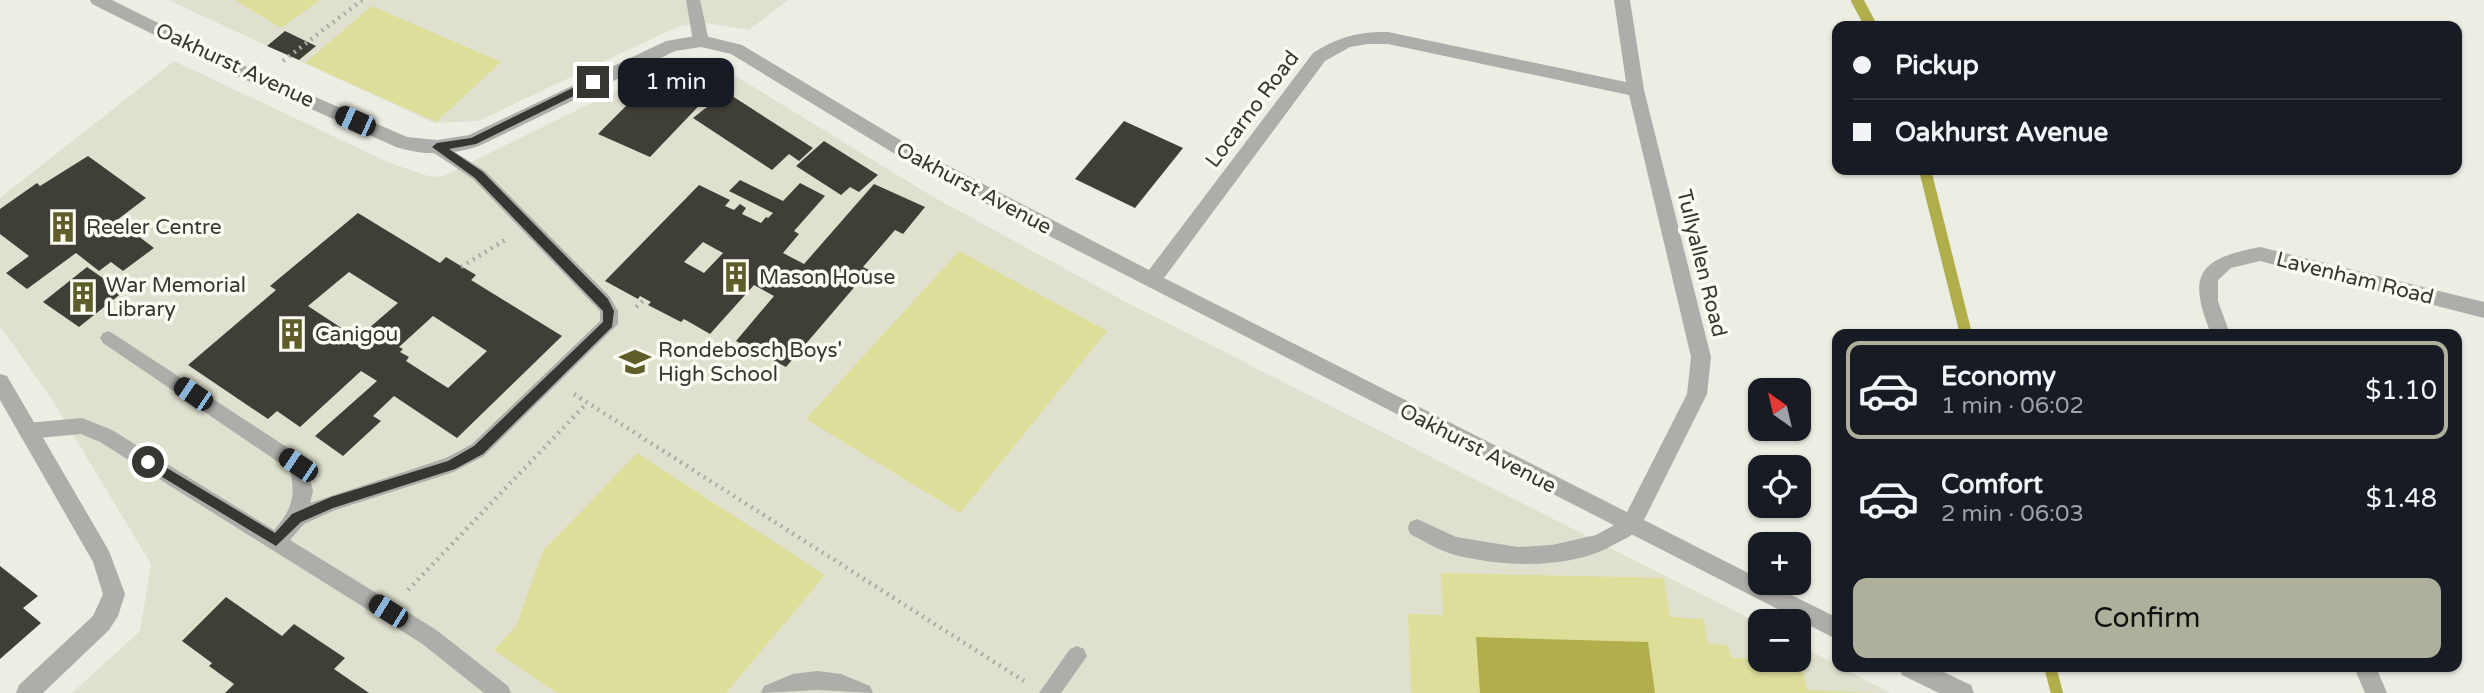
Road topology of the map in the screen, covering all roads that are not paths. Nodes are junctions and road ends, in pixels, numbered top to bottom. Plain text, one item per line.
1 (693, 0) edge
2 (1622, 0) edge
3 (101, 1) edge
4 (701, 41) junction
5 (1636, 90) junction
6 (437, 147) junction
7 (1151, 281) junction
8 (2484, 310) edge
9 (2218, 329) edge
10 (109, 338) dead end
11 (0, 382) edge
12 (27, 431) junction
13 (296, 518) junction
14 (1631, 526) junction
15 (1417, 528) dead end
16 (276, 541) junction
17 (1832, 627) edge
18 (1077, 656) dead end
19 (1920, 672) edge
20 (2367, 672) edge
21 (1040, 689) edge
22 (27, 693) edge
23 (501, 693) edge
24 (771, 693) edge
25 (863, 693) edge
26 (1963, 693) edge
27 (2376, 693) edge

1 - 4 lane
2 - 5 street, Tullyallen Road
3 - 6 street, Oakhurst Avenue
4 - 6 street, Oakhurst Avenue
4 - 7 street, Oakhurst Avenue
5 - 7 street, Locarno Road
5 - 14 street, Tullyallen Road
6 - 13 lane
7 - 14 street, Oakhurst Avenue
8 - 9 street, Lavenham Road
10 - 13 lane
11 - 12 street
12 - 16 lane
12 - 22 street
13 - 16 lane
14 - 15 lane
14 - 17 street, Oakhurst Avenue
16 - 23 lane
18 - 21 lane
19 - 26 street
20 - 27 street
24 - 25 lane

